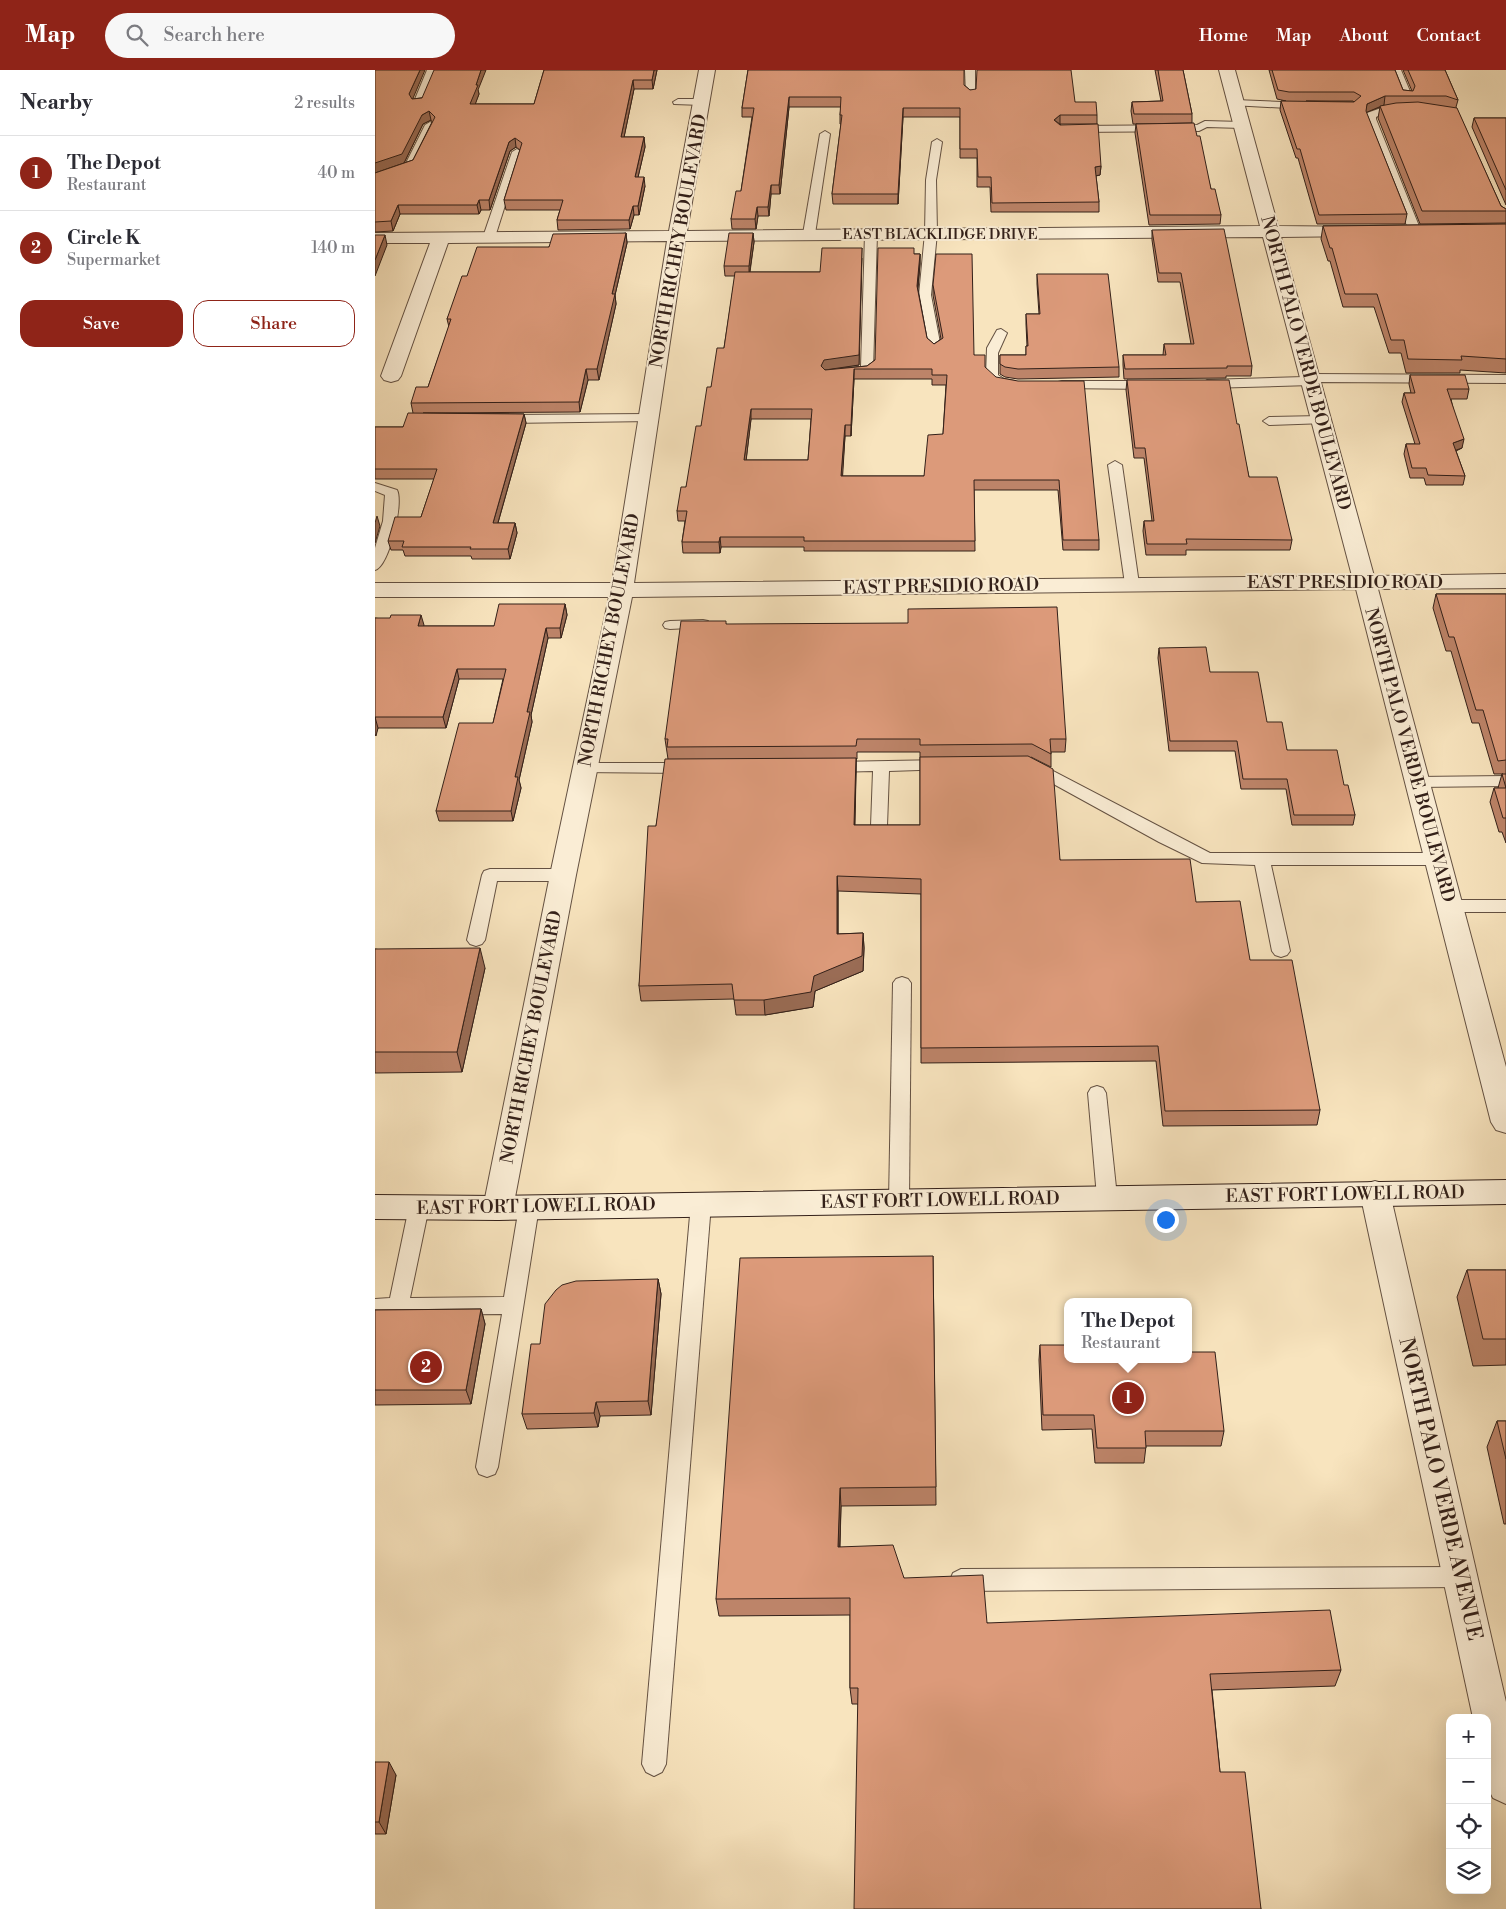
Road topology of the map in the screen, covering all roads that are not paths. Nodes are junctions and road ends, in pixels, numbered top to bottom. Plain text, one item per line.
1 (432, 70) edge
2 (707, 70) edge
3 (970, 70) edge
4 (1227, 70) edge
5 (1397, 70) edge
6 (971, 94) edge
7 (1407, 96) edge
8 (678, 102) dead end
9 (702, 102) junction
10 (1235, 102) junction
11 (418, 104) edge
12 (1315, 106) edge
13 (1418, 110) edge
14 (430, 125) edge
15 (1241, 132) junction
16 (825, 134) dead end
17 (1206, 136) dead end
18 (937, 142) dead end
19 (517, 152) edge
20 (375, 179) edge
21 (1377, 231) edge
22 (1396, 231) edge
23 (1415, 231) junction
24 (1434, 231) edge
25 (1272, 232) junction
26 (809, 234) junction
27 (871, 234) junction
28 (931, 234) junction
29 (677, 235) junction
30 (441, 237) junction
31 (489, 237) junction
32 (375, 238) edge
33 (1001, 333) dead end
34 (935, 348) edge
35 (839, 374) edge
36 (391, 376) dead end
37 (1506, 379) edge
38 (1311, 380) junction
39 (1167, 384) edge
40 (1196, 384) edge
41 (1028, 385) edge
42 (1048, 385) edge
43 (648, 418) junction
44 (491, 419) edge
45 (1321, 420) junction
46 (1269, 422) dead end
47 (1115, 465) dead end
48 (375, 487) edge
49 (375, 566) edge
50 (1506, 581) edge
51 (1365, 582) junction
52 (1132, 584) junction
53 (375, 590) edge
54 (622, 590) junction
55 (714, 624) edge
56 (670, 625) dead end
57 (1021, 764) edge
58 (956, 765) edge
59 (881, 766) junction
60 (821, 767) edge
61 (585, 768) junction
62 (703, 768) edge
63 (1506, 781) edge
64 (1417, 782) junction
65 (879, 826) edge
66 (1262, 859) junction
67 (1437, 859) junction
68 (563, 875) junction
69 (1449, 906) junction
70 (1506, 906) edge
71 (476, 940) dead end
72 (1281, 951) dead end
73 (902, 982) dead end
74 (1097, 1092) dead end
75 (1505, 1113) edge
76 (1506, 1192) edge
77 (1375, 1193) junction
78 (1107, 1198) junction
79 (899, 1201) junction
80 (701, 1204) junction
81 (375, 1207) edge
82 (419, 1208) junction
83 (498, 1208) junction
84 (529, 1208) junction
85 (513, 1305) junction
86 (398, 1306) junction
87 (375, 1307) edge
88 (487, 1467) dead end
89 (1461, 1577) junction
90 (937, 1580) edge
91 (654, 1764) dead end
92 (1506, 1785) edge

1 - 11 lane
2 - 9 street, NORTH RICHEY BOULEVARD
3 - 6 lane
4 - 10 street, NORTH PALO VERDE BOULEVARD
5 - 7 lane
8 - 9 lane
9 - 29 street, NORTH RICHEY BOULEVARD
10 - 12 lane
10 - 15 street, NORTH PALO VERDE BOULEVARD
13 - 23 lane
14 - 20 lane
15 - 17 lane
15 - 25 street, NORTH PALO VERDE BOULEVARD
16 - 26 lane
18 - 28 lane
19 - 31 lane
21 - 25 street, EAST BLACKLIDGE DRIVE
22 - 23 street
23 - 24 street
25 - 28 street, EAST BLACKLIDGE DRIVE
25 - 38 street, NORTH PALO VERDE BOULEVARD
26 - 27 street, EAST BLACKLIDGE DRIVE
26 - 29 street, EAST BLACKLIDGE DRIVE
27 - 28 street, EAST BLACKLIDGE DRIVE
27 - 35 lane
28 - 34 lane
29 - 31 street, EAST BLACKLIDGE DRIVE
29 - 43 street, NORTH RICHEY BOULEVARD
30 - 31 street, EAST BLACKLIDGE DRIVE
30 - 32 street, EAST BLACKLIDGE DRIVE
30 - 36 street
33 - 41 lane
37 - 38 lane
38 - 40 lane
38 - 45 street, NORTH PALO VERDE BOULEVARD
39 - 42 lane
43 - 44 lane
43 - 54 street, NORTH RICHEY BOULEVARD
45 - 46 lane
45 - 51 street, NORTH PALO VERDE BOULEVARD
47 - 52 lane
48 - 49 lane
50 - 51 street, EAST PRESIDIO ROAD
51 - 52 street, EAST PRESIDIO ROAD
51 - 64 street, NORTH PALO VERDE BOULEVARD
52 - 54 street, EAST PRESIDIO ROAD
53 - 54 street, EAST PRESIDIO ROAD
54 - 61 street, NORTH RICHEY BOULEVARD
55 - 56 lane
57 - 66 lane
58 - 59 lane
59 - 60 lane
59 - 65 lane
61 - 62 lane
61 - 68 street, NORTH RICHEY BOULEVARD
63 - 64 lane
64 - 67 street, NORTH PALO VERDE BOULEVARD
66 - 67 lane
66 - 72 lane
67 - 69 street, NORTH PALO VERDE BOULEVARD
68 - 71 lane
68 - 83 street, NORTH RICHEY BOULEVARD
69 - 70 lane
69 - 75 street, NORTH PALO VERDE BOULEVARD
73 - 79 lane
74 - 78 lane
76 - 77 street, EAST FORT LOWELL ROAD
77 - 78 street, EAST FORT LOWELL ROAD
77 - 89 street, NORTH PALO VERDE AVENUE
78 - 79 street, EAST FORT LOWELL ROAD
79 - 80 street, EAST FORT LOWELL ROAD
80 - 84 street, EAST FORT LOWELL ROAD
80 - 91 lane
81 - 82 street, EAST FORT LOWELL ROAD
82 - 83 street, EAST FORT LOWELL ROAD
82 - 86 lane
83 - 84 street, EAST FORT LOWELL ROAD
84 - 85 lane
85 - 86 lane
85 - 88 lane
86 - 87 lane
89 - 90 lane
89 - 92 street, NORTH PALO VERDE AVENUE

